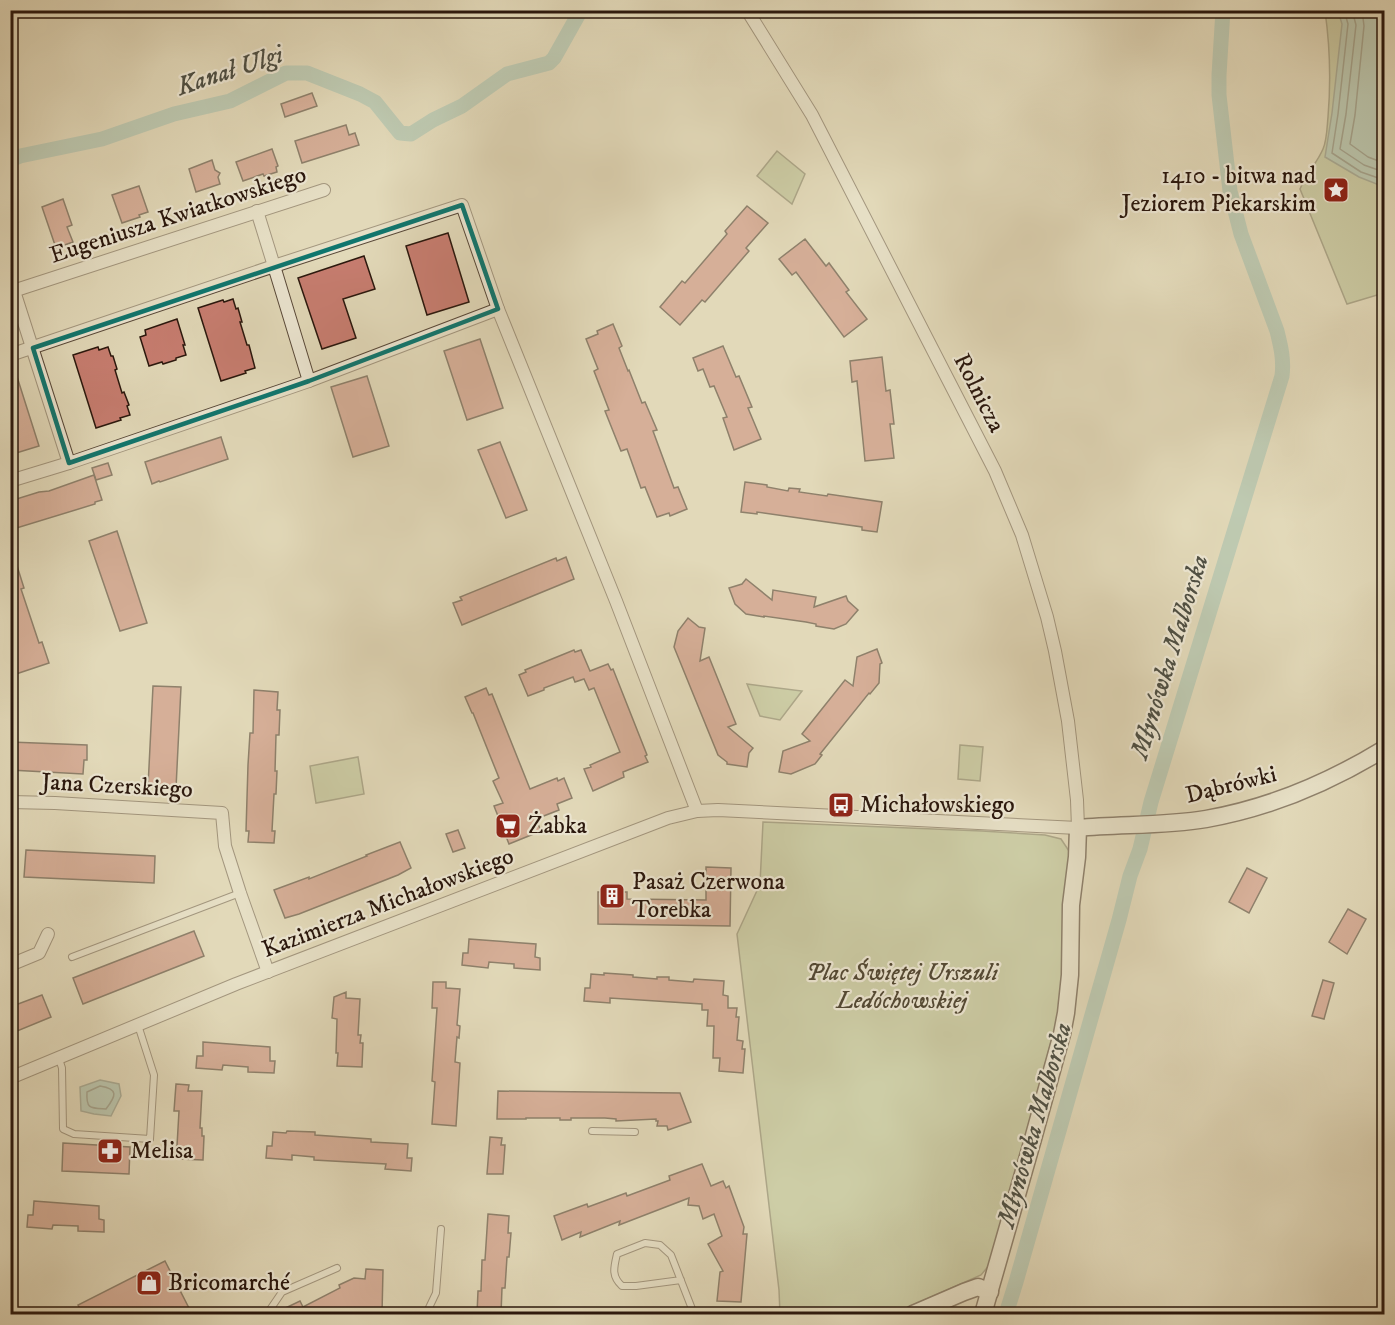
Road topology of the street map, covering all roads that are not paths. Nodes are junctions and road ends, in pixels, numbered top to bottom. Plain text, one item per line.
1 (747, 10) edge
2 (324, 190) dead end
3 (257, 211) junction
4 (274, 266) junction
5 (12, 291) edge
6 (498, 309) junction
7 (33, 348) junction
8 (10, 355) edge
9 (309, 381) junction
10 (69, 463) junction
11 (10, 481) edge
12 (1384, 749) edge
13 (10, 802) edge
14 (697, 811) junction
15 (1078, 828) junction
16 (240, 893) junction
17 (48, 934) dead end
18 (72, 957) dead end
19 (10, 965) edge
20 (268, 972) junction
21 (138, 1025) junction
22 (59, 1059) junction
23 (10, 1078) edge
24 (592, 1131) dead end
25 (635, 1131) dead end
26 (441, 1229) dead end
27 (337, 1268) dead end
28 (681, 1280) junction
29 (990, 1292) junction
30 (267, 1314) edge
31 (426, 1314) edge
32 (694, 1314) edge
33 (913, 1314) edge
34 (983, 1314) edge

1 - 15 street, Rolnicza
2 - 3 street, Eugeniusza Kwiatkowskiego
3 - 4 street
3 - 5 street, Eugeniusza Kwiatkowskiego
4 - 6 street
4 - 7 street
4 - 9 street
5 - 7 street
6 - 9 street
6 - 14 street
7 - 8 street
7 - 10 street
9 - 10 street
10 - 11 street
12 - 15 street, Dąbrówki
13 - 16 street, Jana Czerskiego
14 - 15 street, Kazimierza Michałowskiego
14 - 20 street, Kazimierza Michałowskiego
15 - 29 street
16 - 18 lane
16 - 20 street
17 - 19 street
20 - 21 street, Kazimierza Michałowskiego
21 - 22 street, Kazimierza Michałowskiego
21 - 22 lane
22 - 23 street, Kazimierza Michałowskiego
24 - 25 lane
26 - 31 lane
27 - 30 lane
28 - 28 lane
28 - 32 lane
29 - 33 street
29 - 34 street

